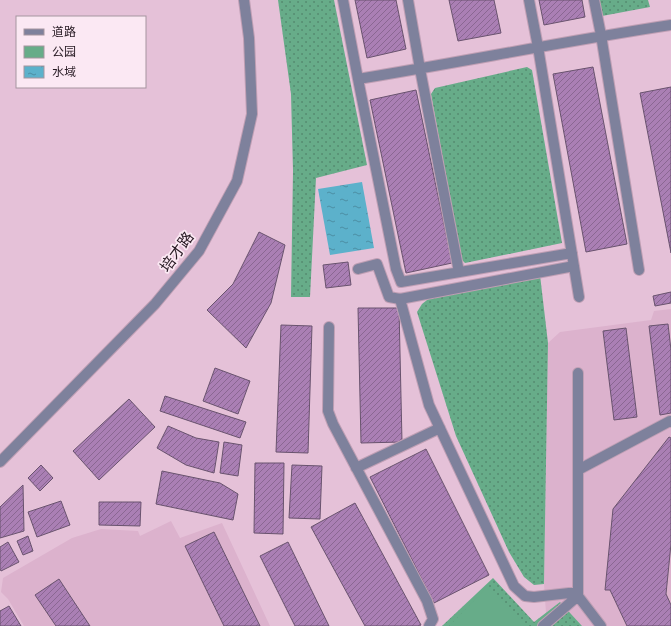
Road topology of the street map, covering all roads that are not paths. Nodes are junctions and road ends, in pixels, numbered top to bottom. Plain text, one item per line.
1 (244, 0) edge
2 (343, 0) edge
3 (408, 0) edge
4 (529, 0) edge
5 (594, 0) edge
6 (671, 24) edge
7 (601, 36) junction
8 (538, 47) junction
9 (420, 69) junction
10 (358, 79) junction
11 (572, 253) junction
12 (574, 266) junction
13 (358, 269) dead end
14 (639, 270) dead end
15 (459, 272) junction
16 (579, 296) dead end
17 (400, 299) junction
18 (329, 327) dead end
19 (578, 373) dead end
20 (671, 422) edge
21 (440, 428) junction
22 (0, 462) edge
23 (356, 468) junction
24 (578, 470) junction
25 (578, 594) junction
26 (429, 626) edge
27 (543, 626) edge
28 (601, 626) edge

1 - 22 street, 培才路
2 - 10 street
3 - 9 street
4 - 8 street
5 - 7 street
6 - 7 street
7 - 8 street
7 - 14 street
8 - 9 street
8 - 11 street
9 - 10 street
9 - 15 street
10 - 15 street
11 - 12 street
11 - 15 street
12 - 16 street
12 - 17 street
13 - 17 street
17 - 21 street
18 - 23 street
19 - 24 street
20 - 24 street
21 - 23 street
21 - 25 street
23 - 26 street
24 - 25 street
25 - 27 street
25 - 28 street

